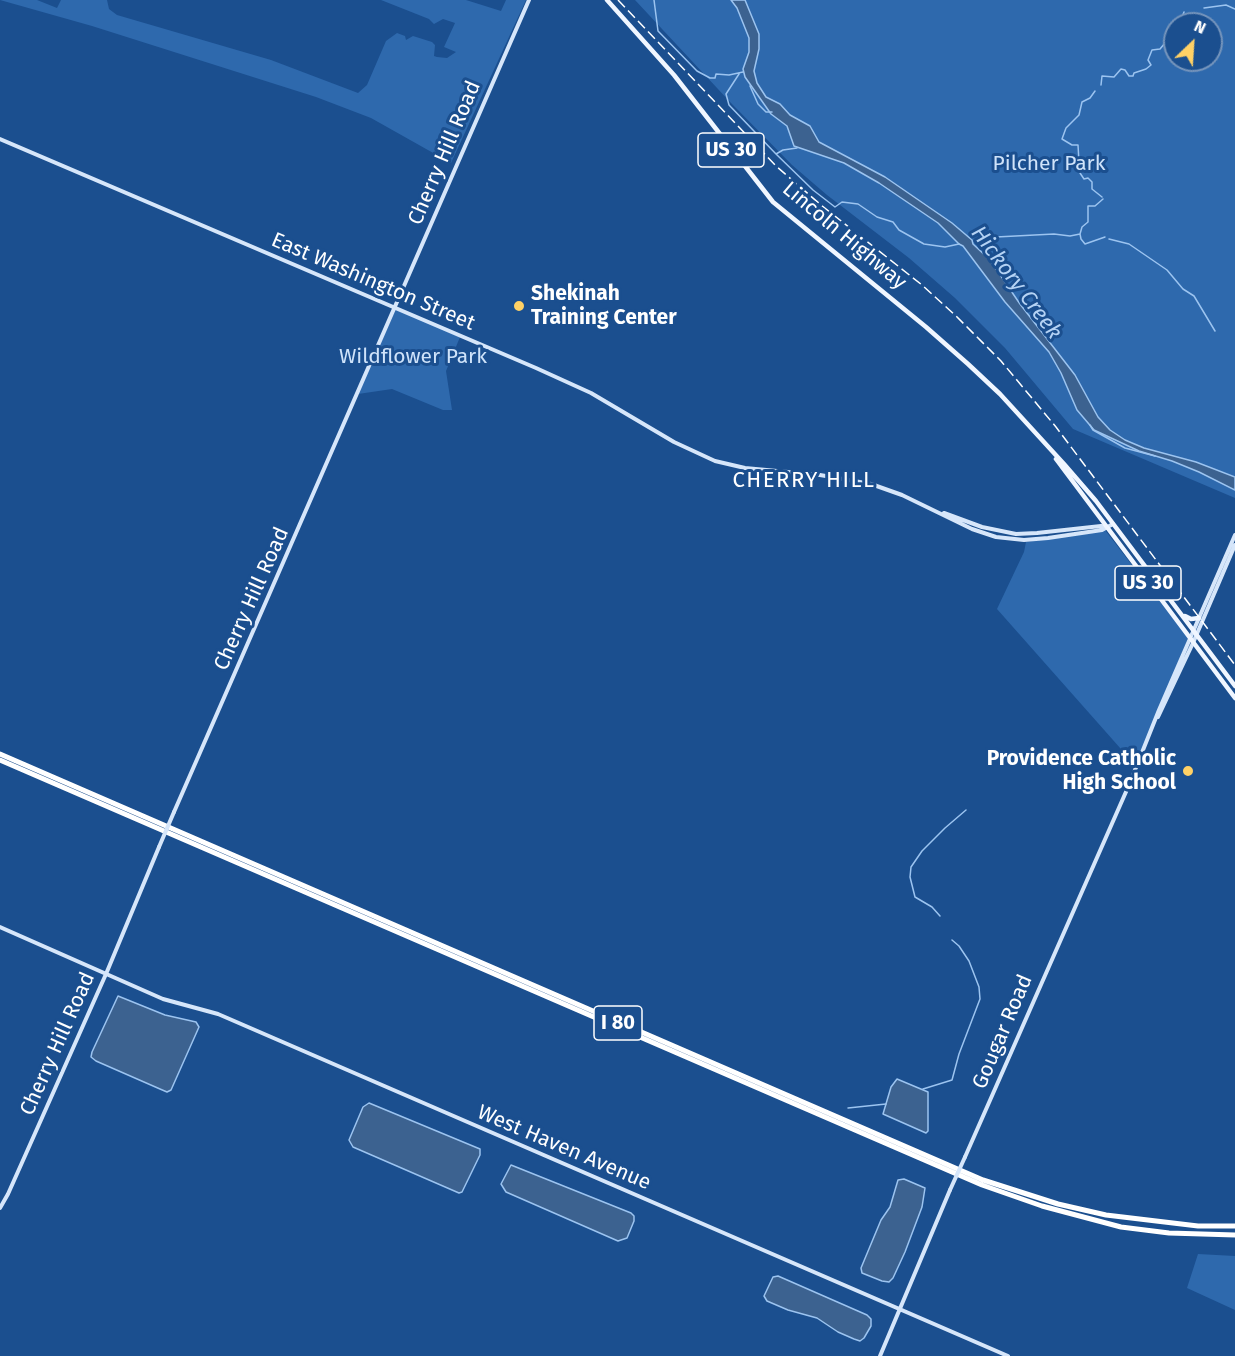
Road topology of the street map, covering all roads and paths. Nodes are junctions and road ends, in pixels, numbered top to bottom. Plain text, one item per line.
1 (529, 0) edge
2 (607, 0) edge
3 (0, 139) edge
4 (395, 308) junction
5 (1053, 454) junction
6 (1113, 524) junction
7 (1106, 527) junction
8 (1235, 535) edge
9 (1235, 545) edge
10 (1180, 614) junction
11 (1199, 618) junction
12 (1195, 632) junction
13 (1191, 640) junction
14 (1235, 686) edge
15 (1235, 698) edge
16 (0, 754) edge
17 (0, 760) edge
18 (0, 927) edge
19 (106, 974) junction
20 (0, 1208) edge
21 (1235, 1226) edge
22 (1235, 1235) edge
23 (899, 1310) junction
24 (880, 1356) edge
25 (1008, 1356) edge

1 - 4 street, Cherry Hill Road
2 - 5 main road, Lincoln Highway / US 30
3 - 4 street, East Washington Street
4 - 7 street, East Washington Street
4 - 19 street, Cherry Hill Road, bridge
5 - 6 main road, Lincoln Highway / US 30
5 - 7 main road, Lincoln Highway / US 30
6 - 7 street, East Washington Street
6 - 10 main road, Lincoln Highway / US 30
7 - 13 main road, Lincoln Highway / US 30
8 - 11 street, Gougar Road
9 - 12 street, Gougar Road
10 - 11 main road
10 - 12 main road, Lincoln Highway / US 30
11 - 12 street, Gougar Road
12 - 13 street, Gougar Road
12 - 14 main road, US 30
13 - 15 main road, US 30
13 - 23 street, Gougar Road, bridge
16 - 21 highway, I 80
17 - 22 highway, I 80
18 - 19 street, West Haven Avenue
19 - 20 street, Cherry Hill Road
19 - 23 street, West Haven Avenue
23 - 24 street, Gougar Road
23 - 25 street, West Haven Avenue

